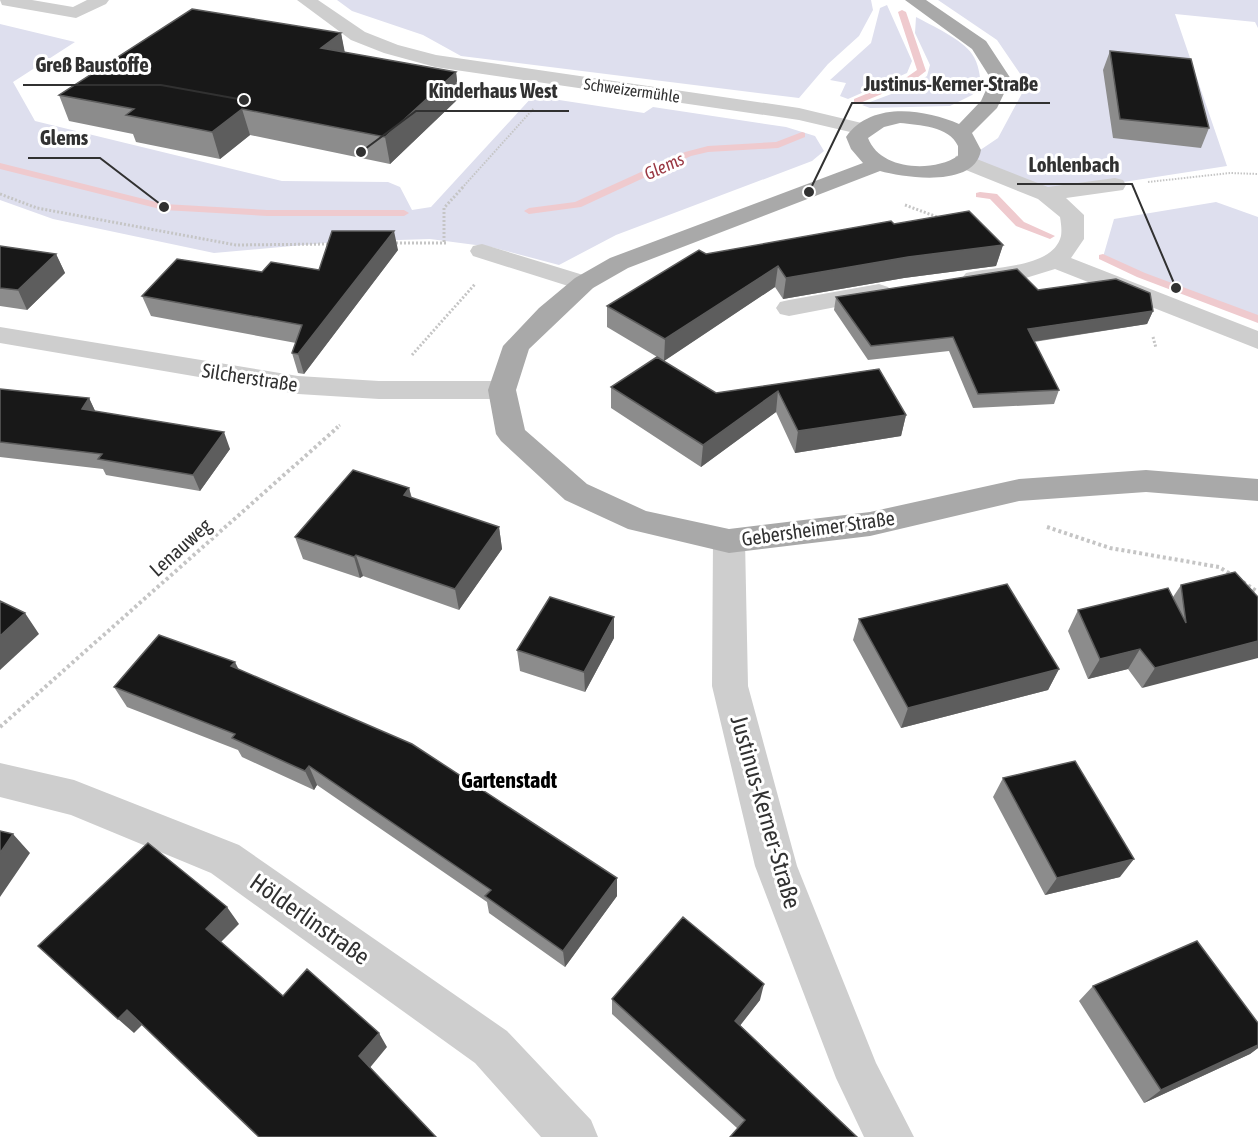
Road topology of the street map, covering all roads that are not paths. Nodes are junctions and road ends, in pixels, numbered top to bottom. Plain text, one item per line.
1 (2, 0) edge
2 (100, 0) edge
3 (306, 0) edge
4 (914, 0) edge
5 (990, 104) junction
6 (933, 121) junction
7 (863, 129) junction
8 (960, 134) junction
9 (964, 162) junction
10 (880, 164) junction
11 (1115, 185) road end
12 (1046, 194) junction
13 (482, 251) road end
14 (1056, 261) junction
15 (950, 282) edge
16 (584, 283) junction
17 (904, 288) edge
18 (789, 308) dead end
19 (0, 335) edge
20 (1258, 341) edge
21 (502, 390) junction
22 (1258, 490) edge
23 (729, 541) junction
24 (0, 780) edge
25 (574, 1137) edge
26 (890, 1137) edge

1 - 2 street
3 - 7 street, Schweizermühle
4 - 5 main road
5 - 6 main road
5 - 8 main road
6 - 7 main road
6 - 8 main road
7 - 10 main road
8 - 9 main road
9 - 10 main road
9 - 12 street
10 - 16 main road, Gebersheimer Straße
11 - 12 street
12 - 14 street
13 - 16 street
14 - 15 street
14 - 20 street
16 - 21 main road, Gebersheimer Straße
17 - 18 street
19 - 21 street, Silcherstraße
21 - 23 main road, Gebersheimer Straße
22 - 23 main road, Gebersheimer Straße
23 - 26 street, Justinus-Kerner-Straße
24 - 25 street, Hölderlinstraße

